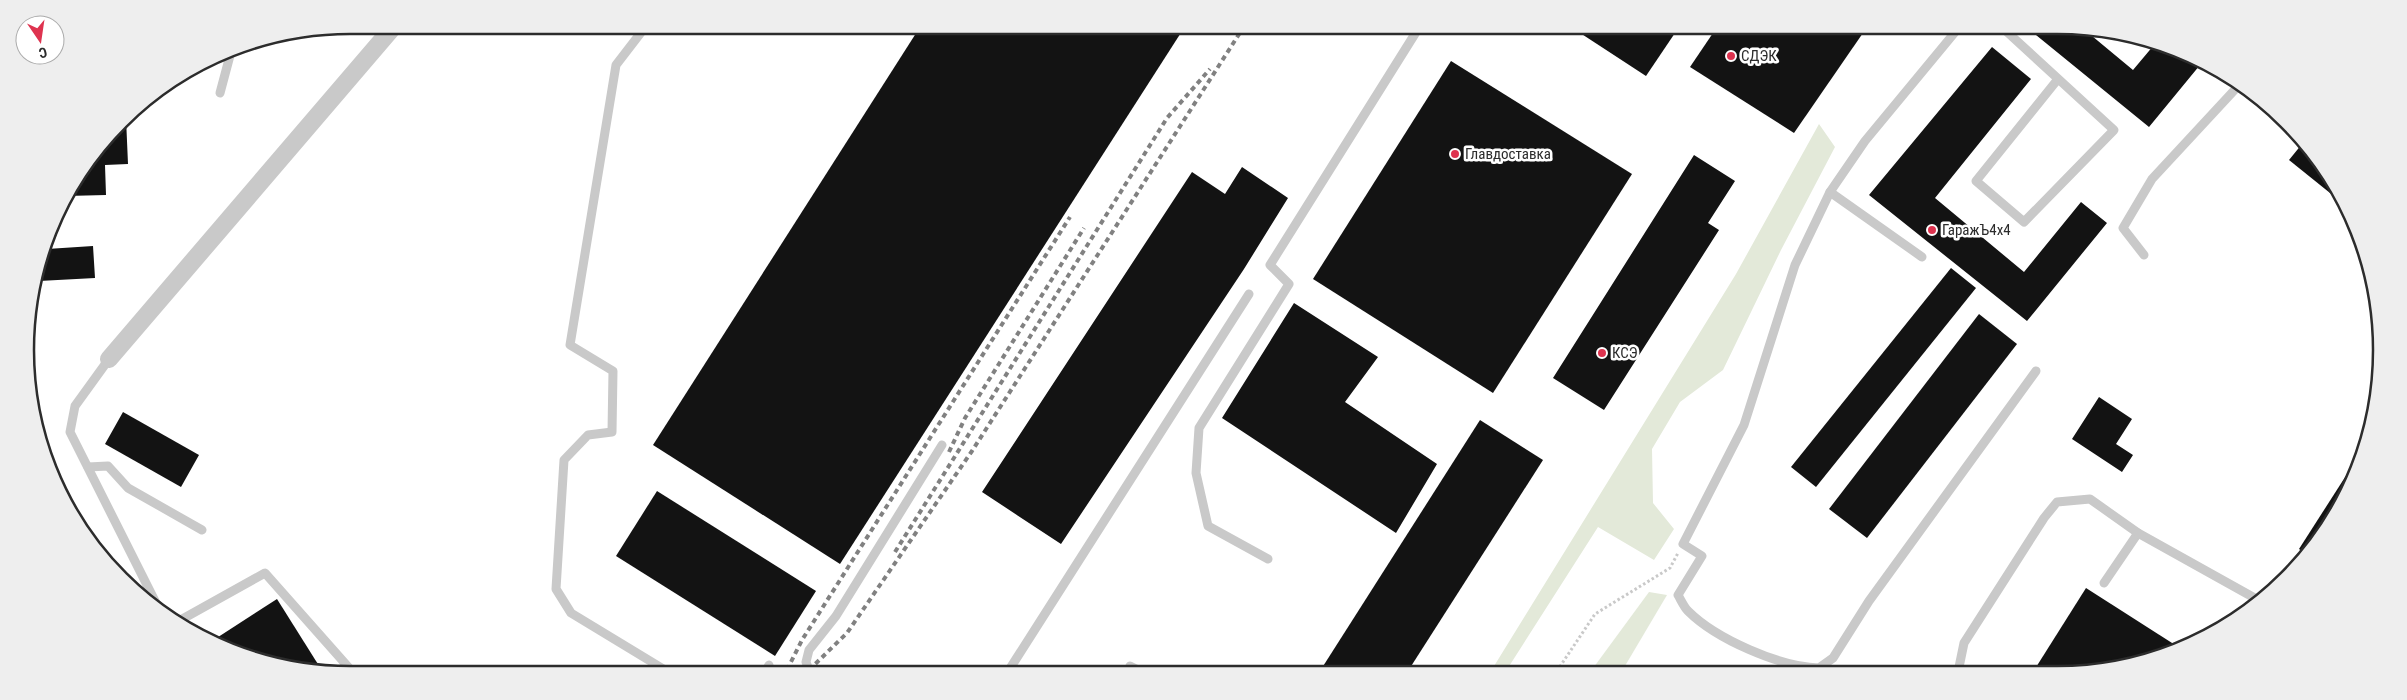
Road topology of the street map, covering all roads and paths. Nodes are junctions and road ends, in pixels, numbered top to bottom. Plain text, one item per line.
1 (387, 34) edge
2 (640, 34) edge
3 (1415, 34) edge
4 (1953, 34) edge
5 (2009, 34) edge
6 (229, 58) edge
7 (2058, 79) junction
8 (2236, 89) edge
9 (220, 93) dead end
10 (1830, 192) junction
11 (2144, 254) dead end
12 (1922, 257) dead end
13 (1249, 294) dead end
14 (109, 359) joint
15 (2036, 371) dead end
16 (942, 445) dead end
17 (88, 467) junction
18 (202, 530) dead end
19 (2138, 533) junction
20 (1683, 544) junction
21 (1268, 559) dead end
22 (2104, 583) dead end
23 (154, 598) edge
24 (2254, 598) edge
25 (183, 619) edge
26 (347, 666) edge
27 (659, 666) edge
28 (808, 666) edge
29 (1012, 666) edge
30 (1560, 666) edge
31 (1793, 666) edge
32 (1822, 666) edge
33 (1959, 666) edge

1 - 14 street
2 - 27 lane
3 - 21 lane
4 - 10 lane
5 - 7 lane
6 - 9 lane
7 - 7 lane
8 - 11 lane
10 - 12 lane
10 - 20 lane
13 - 29 lane
14 - 17 lane
15 - 32 lane
16 - 28 lane
17 - 18 lane
17 - 23 lane
19 - 22 lane
19 - 24 lane
19 - 33 lane
20 - 30 path
20 - 31 lane
25 - 26 lane

